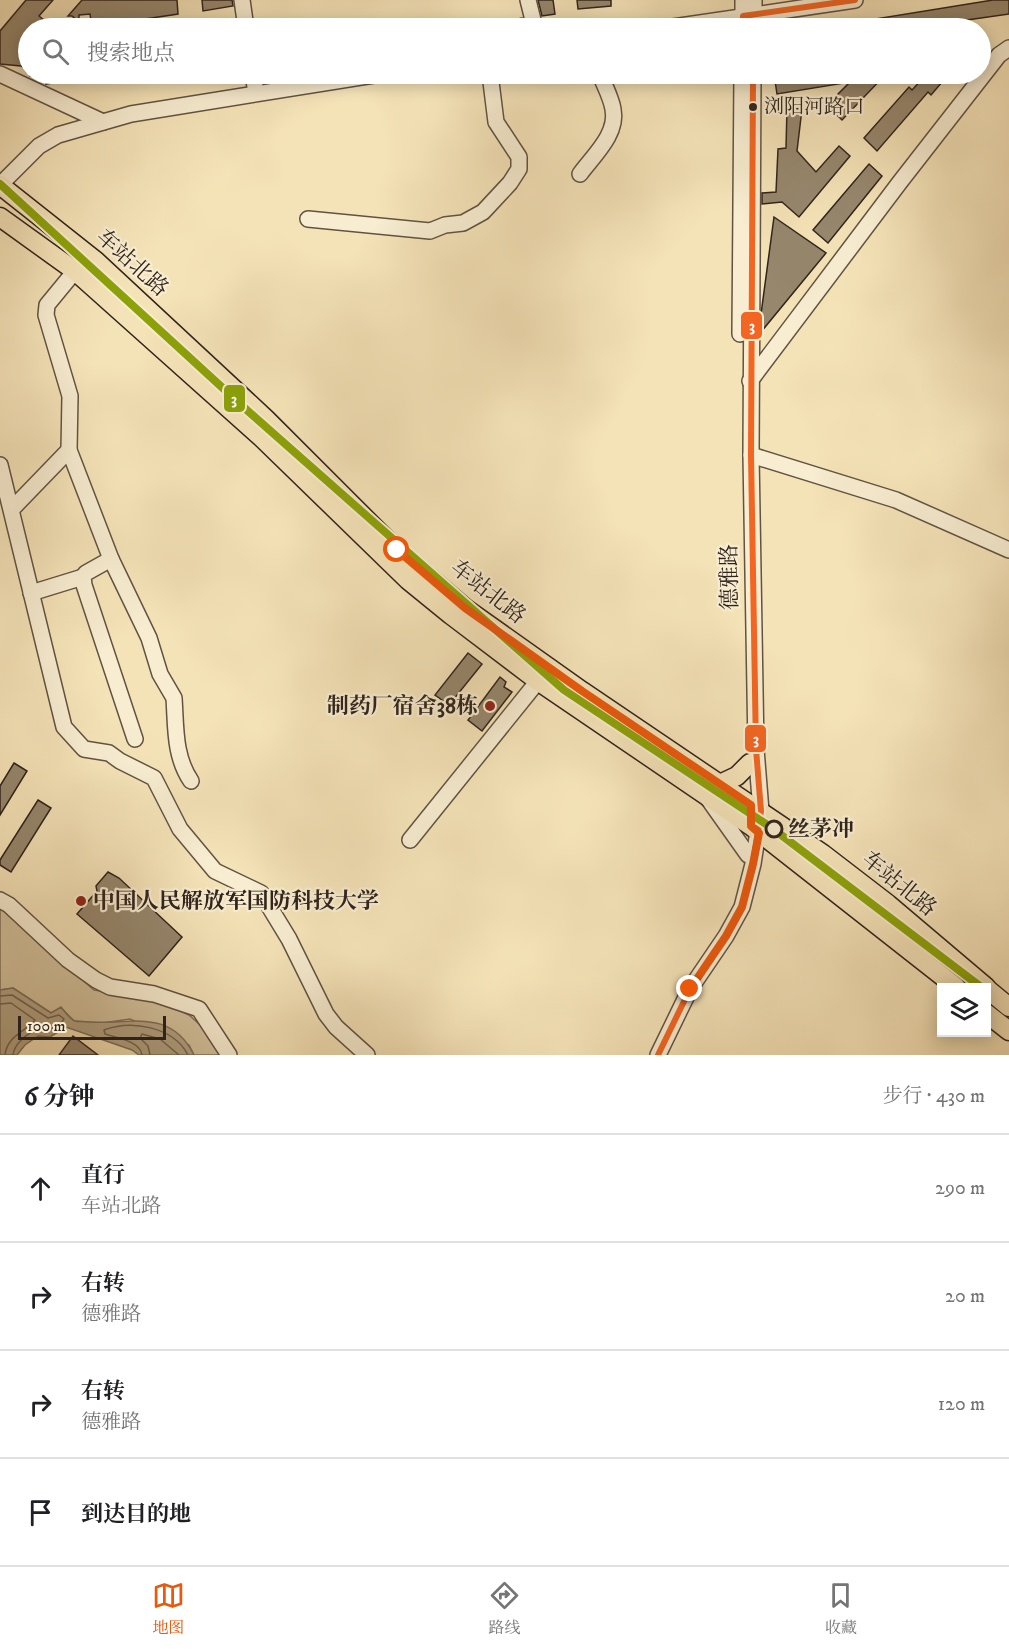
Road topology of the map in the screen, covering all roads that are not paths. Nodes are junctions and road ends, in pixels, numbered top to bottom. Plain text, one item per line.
1 (242, 0) edge
2 (528, 0) edge
3 (743, 0) edge
4 (855, 0) edge
5 (245, 18) edge
6 (532, 18) edge
7 (749, 18) edge
8 (1009, 48) edge
9 (991, 65) edge
10 (0, 74) edge
11 (18, 82) edge
12 (21, 84) edge
13 (255, 84) edge
14 (315, 84) edge
15 (491, 84) edge
16 (604, 84) edge
17 (742, 84) edge
18 (753, 84) edge
19 (976, 84) edge
20 (256, 93) junction
21 (103, 122) junction
22 (580, 174) dead end
23 (0, 185) edge
24 (0, 217) edge
25 (308, 219) dead end
26 (75, 271) junction
27 (750, 381) junction
28 (69, 450) junction
29 (751, 455) junction
30 (0, 465) edge
31 (12, 509) junction
32 (1009, 550) edge
33 (111, 559) junction
34 (84, 577) junction
35 (31, 593) junction
36 (538, 681) junction
37 (135, 740) dead end
38 (750, 763) junction
39 (191, 781) dead end
40 (720, 784) junction
41 (707, 798) junction
42 (755, 819) junction
43 (410, 840) dead end
44 (748, 855) junction
45 (0, 900) edge
46 (951, 983) edge
47 (980, 983) edge
48 (991, 992) edge
49 (1009, 1007) edge
50 (991, 1016) edge
51 (1009, 1031) edge
52 (229, 1055) edge
53 (367, 1055) edge
54 (652, 1055) edge
55 (658, 1055) edge

1 - 5 street
2 - 6 street
3 - 7 street
4 - 7 street
8 - 9 street
10 - 11 street
12 - 21 street
13 - 20 street
14 - 20 street
15 - 25 street
16 - 22 street
17 - 38 street, 德雅路
18 - 27 street, 德雅路
19 - 27 street
20 - 21 street
21 - 23 street
23 - 40 main road, 车站北路
24 - 26 main road, 车站北路
26 - 28 street
26 - 36 main road, 车站北路
27 - 29 street, 德雅路
28 - 31 street
28 - 33 street
29 - 32 street
29 - 42 street, 德雅路
30 - 31 street
31 - 35 street
33 - 34 street
33 - 39 street
34 - 35 street
34 - 37 street
35 - 53 street
36 - 41 main road, 车站北路
36 - 43 street
38 - 40 main road
38 - 42 street, 德雅路
40 - 42 main road, 车站北路
41 - 42 main road, 车站北路
41 - 44 street
42 - 44 street, 德雅路
42 - 46 main road, 车站北路
42 - 47 main road, 车站北路
42 - 55 street, 德雅路
44 - 54 street, 德雅路
45 - 52 street
48 - 49 main road, 车站北路
50 - 51 main road

